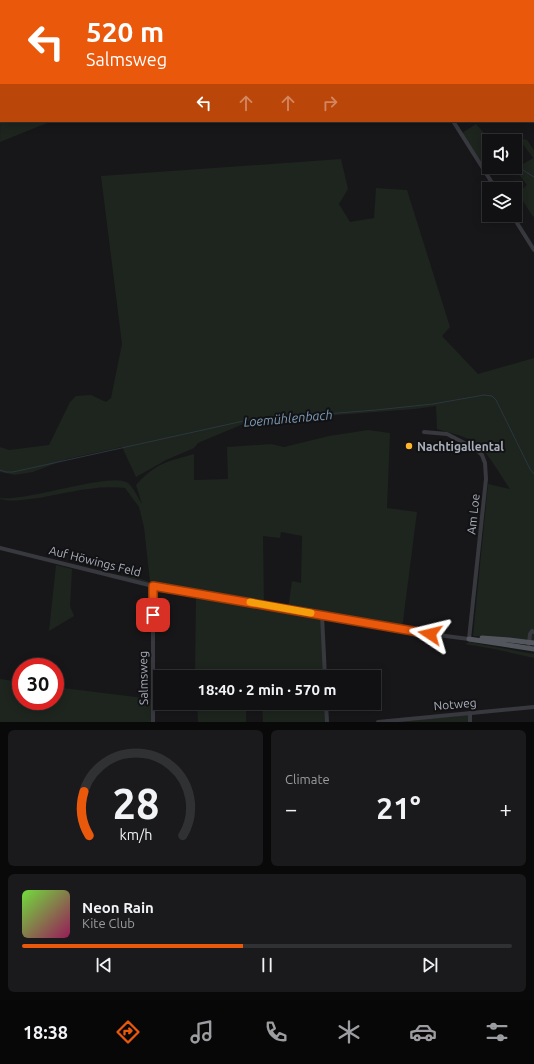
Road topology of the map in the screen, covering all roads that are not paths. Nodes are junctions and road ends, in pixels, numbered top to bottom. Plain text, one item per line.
1 (454, 122) edge
2 (492, 182) edge
3 (516, 222) edge
4 (534, 250) edge
5 (424, 432) dead end
6 (0, 548) edge
7 (153, 586) junction
8 (322, 615) junction
9 (534, 632) edge
10 (469, 639) junction
11 (531, 646) edge
12 (325, 670) edge
13 (534, 707) edge
14 (326, 710) edge
15 (470, 713) junction
16 (153, 722) edge
17 (327, 722) edge
18 (378, 722) edge
19 (470, 722) edge

1 - 2 street
3 - 4 street
5 - 10 street, Am Loe
6 - 7 street, Auf Höwings Feld
7 - 8 street, Auf Höwings Feld
7 - 16 street, Salmsweg
8 - 10 street, Auf Höwings Feld
8 - 12 street
9 - 11 street
10 - 11 main road, Auf Höwings Feld
13 - 15 street, Notweg
14 - 17 street
15 - 18 street, Notweg
15 - 19 street

